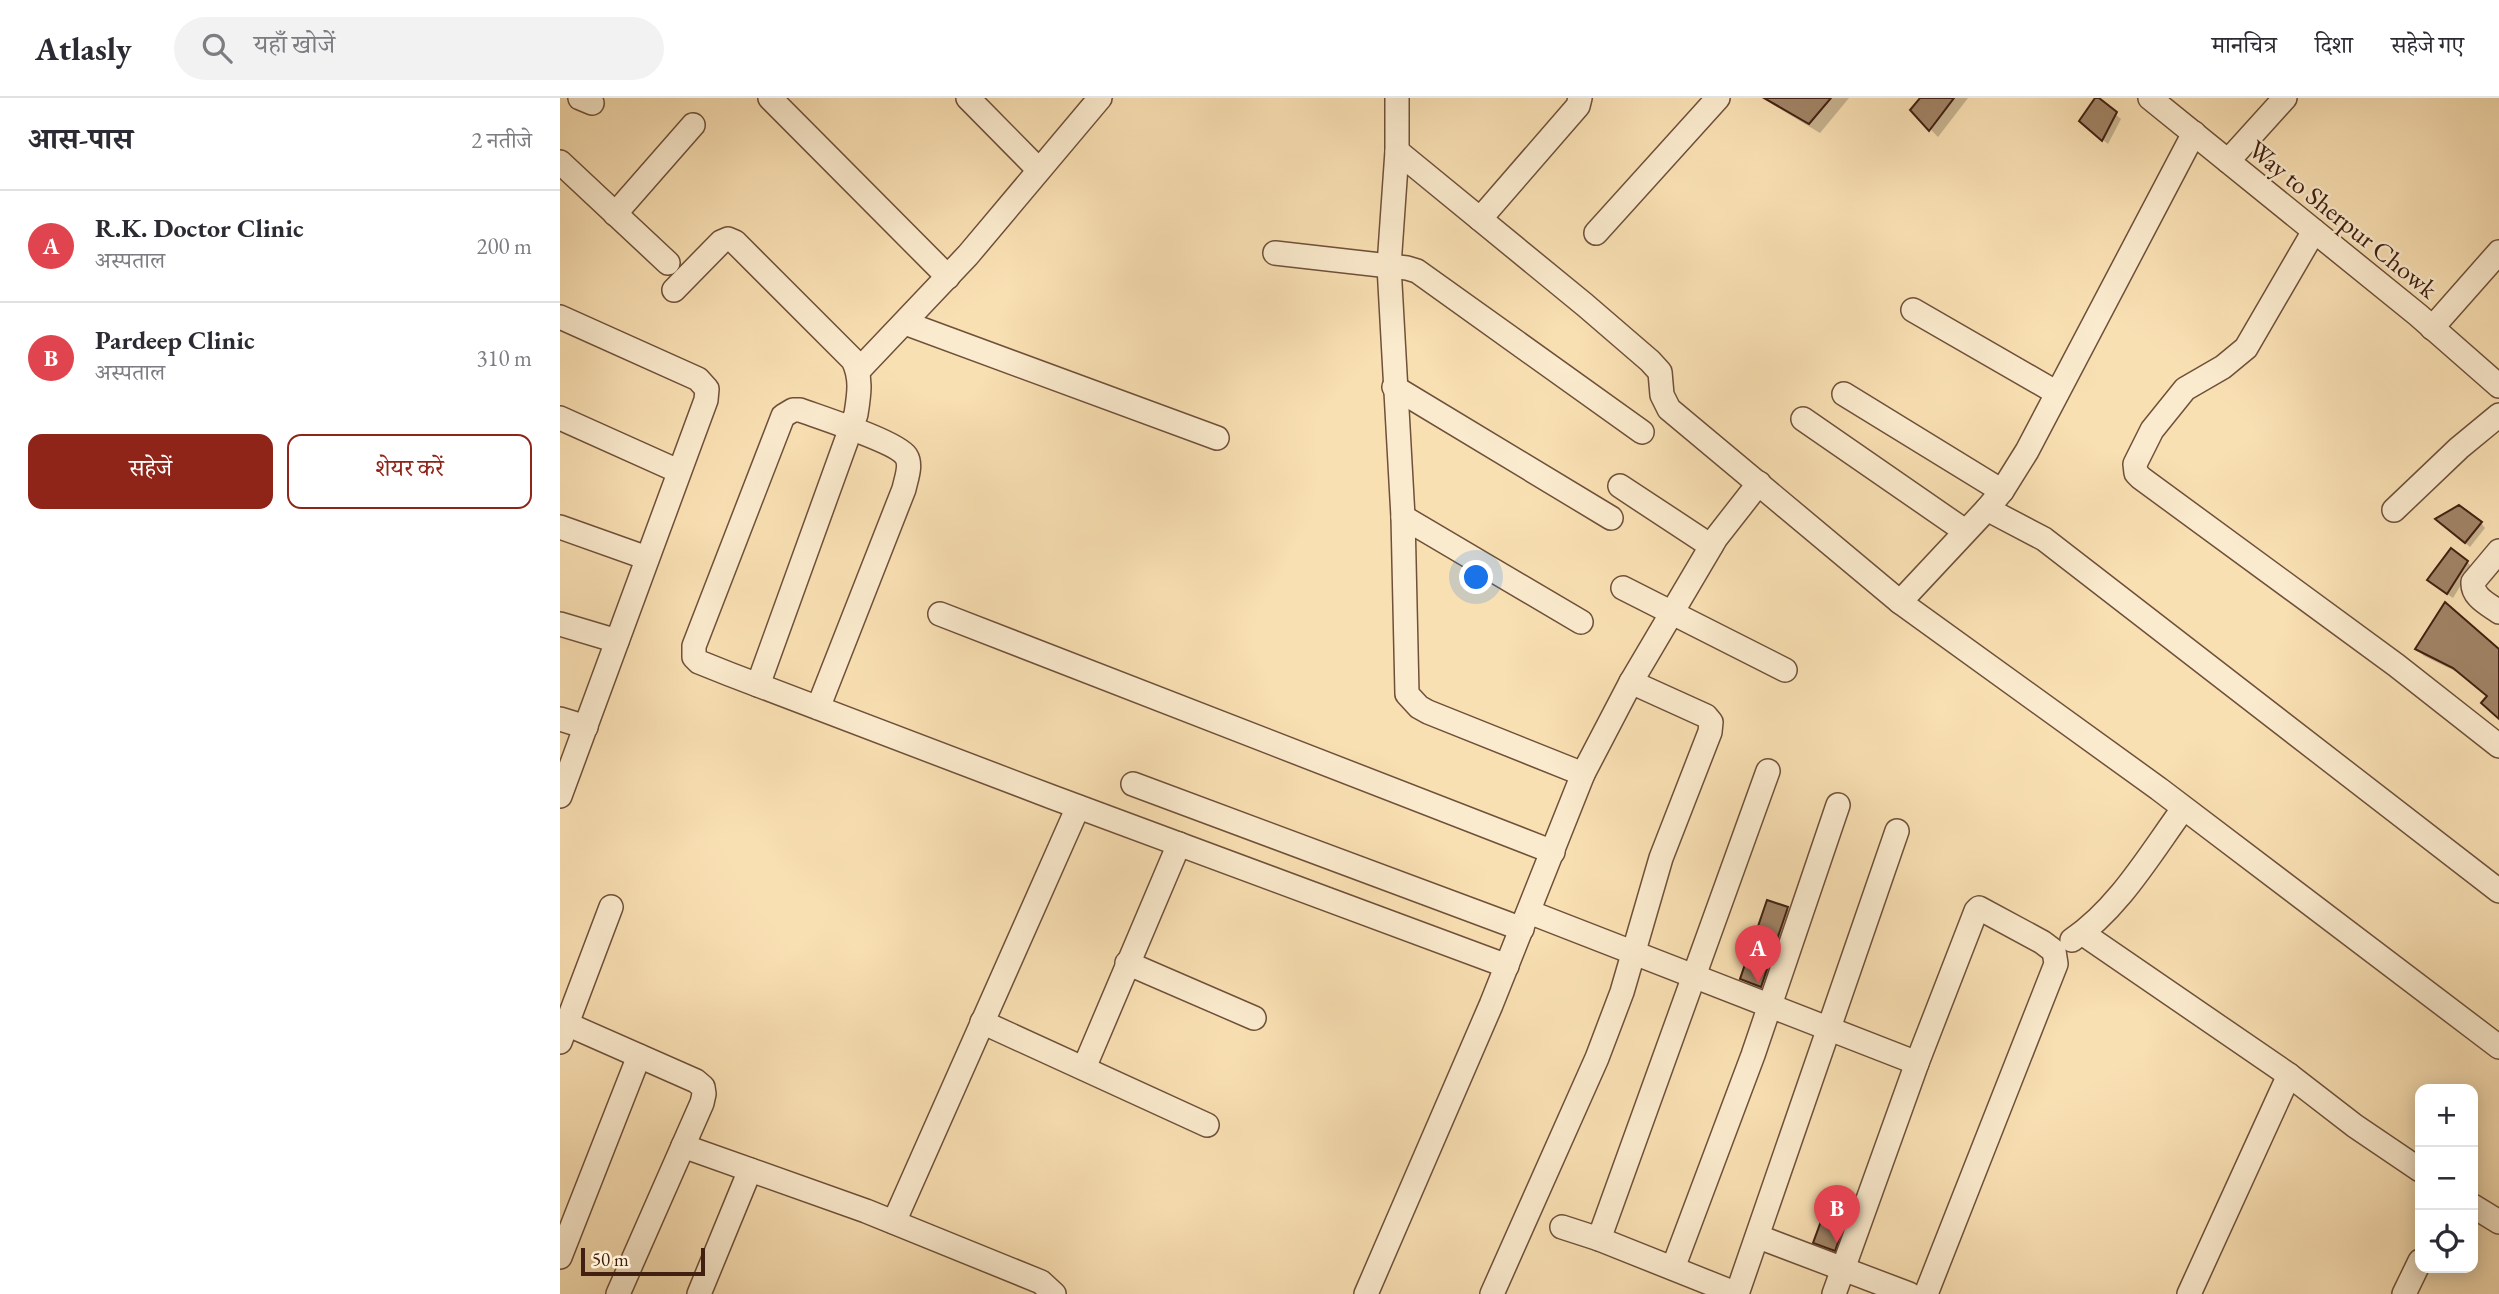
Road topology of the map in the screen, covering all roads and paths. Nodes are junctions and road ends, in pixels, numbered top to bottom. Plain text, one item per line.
1 (770, 98) edge
2 (968, 98) edge
3 (1100, 98) edge
4 (1397, 98) edge
5 (1580, 98) edge
6 (1718, 98) edge
7 (2150, 98) edge
8 (2286, 98) edge
9 (692, 125) dead end
10 (2194, 133) junction
11 (1397, 151) junction
12 (2228, 161) junction
13 (560, 162) edge
14 (1039, 170) junction
15 (615, 214) junction
16 (1480, 219) junction
17 (2314, 231) junction
18 (1595, 233) dead end
19 (2499, 252) edge
20 (1275, 253) dead end
21 (668, 263) dead end
22 (1389, 266) junction
23 (948, 276) junction
24 (674, 290) dead end
25 (1913, 310) dead end
26 (560, 317) edge
27 (905, 323) junction
28 (2432, 328) junction
29 (858, 371) junction
30 (2499, 386) edge
31 (1394, 387) junction
32 (2057, 393) junction
33 (1844, 394) dead end
34 (2499, 415) edge
35 (560, 418) edge
36 (1803, 419) dead end
37 (851, 429) junction
38 (1643, 432) dead end
39 (1217, 438) dead end
40 (678, 471) junction
41 (1759, 484) junction
42 (1620, 486) dead end
43 (2002, 491) junction
44 (1987, 509) junction
45 (2394, 510) dead end
46 (1402, 517) junction
47 (1611, 518) dead end
48 (560, 527) edge
49 (1965, 531) junction
50 (1711, 546) junction
51 (2499, 551) edge
52 (647, 558) junction
53 (1623, 588) dead end
54 (1900, 602) junction
55 (1672, 612) junction
56 (2499, 612) edge
57 (940, 614) dead end
58 (1581, 622) dead end
59 (560, 624) edge
60 (618, 641) junction
61 (1785, 670) dead end
62 (1631, 682) junction
63 (758, 685) junction
64 (818, 708) junction
65 (560, 719) edge
66 (586, 727) junction
67 (2499, 746) edge
68 (1768, 771) dead end
69 (1583, 774) junction
70 (1133, 784) dead end
71 (560, 796) edge
72 (1838, 805) dead end
73 (1078, 807) junction
74 (2183, 808) junction
75 (1897, 831) dead end
76 (1179, 844) junction
77 (1553, 852) junction
78 (2499, 891) edge
79 (611, 907) dead end
80 (1479, 913) junction
81 (1525, 920) junction
82 (2082, 933) junction
83 (1465, 950) junction
84 (2054, 951) junction
85 (1633, 953) junction
86 (1127, 963) junction
87 (1507, 966) junction
88 (1694, 978) junction
89 (1769, 1007) junction
90 (1254, 1018) dead end
91 (982, 1022) junction
92 (1829, 1028) junction
93 (562, 1029) edge
94 (2499, 1047) edge
95 (639, 1056) junction
96 (1917, 1063) junction
97 (1084, 1068) junction
98 (2289, 1074) junction
99 (1207, 1125) dead end
100 (683, 1146) junction
101 (2415, 1167) edge
102 (750, 1170) junction
103 (2478, 1209) edge
104 (894, 1222) junction
105 (2499, 1222) edge
106 (1562, 1227) dead end
107 (1759, 1237) junction
108 (1599, 1239) junction
109 (560, 1258) edge
110 (1673, 1268) junction
111 (1844, 1268) junction
112 (2415, 1271) edge
113 (705, 1292) edge
114 (618, 1294) edge
115 (1054, 1294) edge
116 (1366, 1294) edge
117 (1492, 1294) edge
118 (1737, 1294) edge
119 (1835, 1294) edge
120 (1909, 1294) edge
121 (1926, 1294) edge
122 (2189, 1294) edge
123 (2404, 1294) edge

1 - 23 street
2 - 14 street
3 - 14 street
4 - 11 street
5 - 16 street
6 - 18 street
7 - 10 street, Way to Sherpur Chowk
8 - 12 street
9 - 15 street
10 - 12 street, Way to Sherpur Chowk
10 - 32 street
11 - 16 street
11 - 22 street
12 - 17 street, Way to Sherpur Chowk
13 - 15 street
14 - 23 street
15 - 21 street
16 - 41 street
17 - 28 street, Way to Sherpur Chowk
17 - 67 street
19 - 28 street
20 - 22 street
22 - 31 street
22 - 38 street
23 - 27 street
24 - 29 street
25 - 32 street
26 - 40 street
27 - 29 street
27 - 39 street
28 - 30 street, Way to Sherpur Chowk
29 - 37 street
31 - 46 street
31 - 47 street
32 - 43 street
33 - 43 street
34 - 45 street
35 - 40 street
36 - 49 street
37 - 63 street
37 - 63 street
37 - 64 street
40 - 52 street
41 - 50 street
41 - 54 street
42 - 50 street
43 - 44 street
44 - 49 street
44 - 78 street
46 - 58 street
46 - 69 street
48 - 52 street
49 - 54 street
50 - 55 street
51 - 56 street
52 - 60 street
53 - 55 street
54 - 74 street
55 - 61 street
55 - 62 street
57 - 77 street
59 - 60 street
60 - 66 street
62 - 69 street
62 - 85 street
63 - 64 street
64 - 73 street
65 - 66 street
66 - 71 street
68 - 88 street
69 - 77 street
70 - 80 street
72 - 89 street
73 - 76 street
73 - 91 street
74 - 82 street
74 - 94 street
75 - 92 street
76 - 83 street
76 - 86 street
77 - 81 street
79 - 93 street
80 - 81 street
80 - 83 street
81 - 85 street
81 - 87 street
82 - 84 street
82 - 98 street
83 - 87 street
84 - 96 street
84 - 121 street
85 - 88 street
85 - 117 street
86 - 90 street
86 - 97 street
87 - 116 street
88 - 89 street
88 - 108 street
89 - 92 street
89 - 110 street
91 - 97 street
91 - 104 street
92 - 96 street
92 - 107 street
93 - 95 street
95 - 100 street
95 - 109 street
96 - 111 street
97 - 99 street
98 - 101 street
98 - 122 street
100 - 102 street
100 - 114 street
102 - 104 street
102 - 113 street
103 - 105 street
104 - 115 street
106 - 108 street
107 - 111 street
107 - 118 street
108 - 110 street
110 - 118 street
111 - 119 street
111 - 120 street
112 - 123 street

